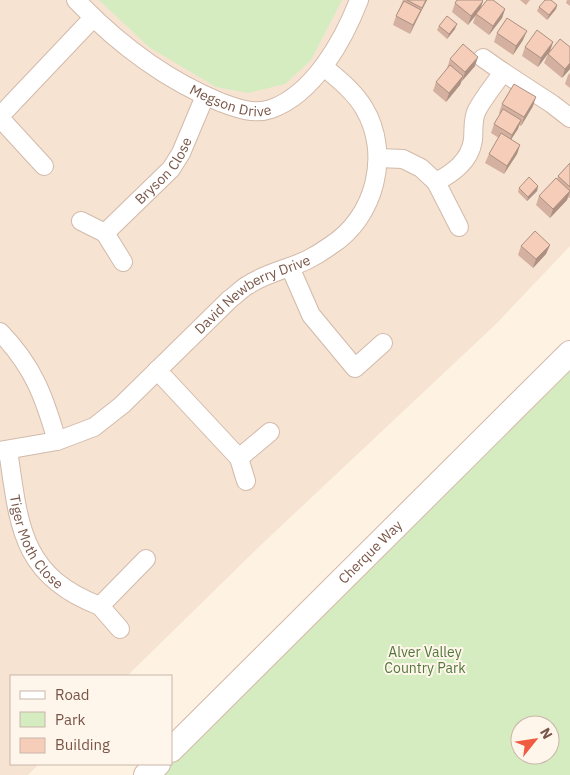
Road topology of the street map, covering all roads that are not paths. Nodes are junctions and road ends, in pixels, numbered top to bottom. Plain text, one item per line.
1 (76, 0) edge
2 (359, 0) edge
3 (93, 18) junction
4 (483, 58) dead end
5 (324, 67) junction
6 (504, 72) junction
7 (205, 96) junction
8 (0, 117) edge
9 (570, 118) edge
10 (378, 158) junction
11 (44, 166) dead end
12 (436, 182) junction
13 (81, 221) dead end
14 (459, 228) dead end
15 (105, 233) junction
16 (123, 262) dead end
17 (290, 267) junction
18 (0, 332) edge
19 (383, 343) dead end
20 (570, 353) edge
21 (157, 370) junction
22 (270, 432) dead end
23 (57, 441) junction
24 (4, 451) edge
25 (239, 458) junction
26 (246, 481) dead end
27 (146, 559) dead end
28 (100, 606) junction
29 (120, 629) dead end
30 (172, 749) edge
31 (157, 765) edge
32 (146, 775) edge

1 - 3 street, Megson Drive
2 - 5 street, Megson Drive
3 - 7 street, Megson Drive
3 - 8 street
4 - 6 street
5 - 7 street, Megson Drive
5 - 10 street, David Newberry Drive
6 - 9 street
6 - 12 street
7 - 15 street, Bryson Close
8 - 11 street
10 - 12 street
10 - 17 street, David Newberry Drive
12 - 14 street
13 - 15 street
15 - 16 street
17 - 19 street
17 - 21 street, David Newberry Drive
18 - 23 street
20 - 30 street, Cherque Way
21 - 23 street, David Newberry Drive
21 - 25 street
22 - 25 street
23 - 24 street, David Newberry Drive
24 - 28 street, Tiger Moth Close
25 - 26 street
27 - 28 street
28 - 29 street, Tiger Moth Close
31 - 32 street

